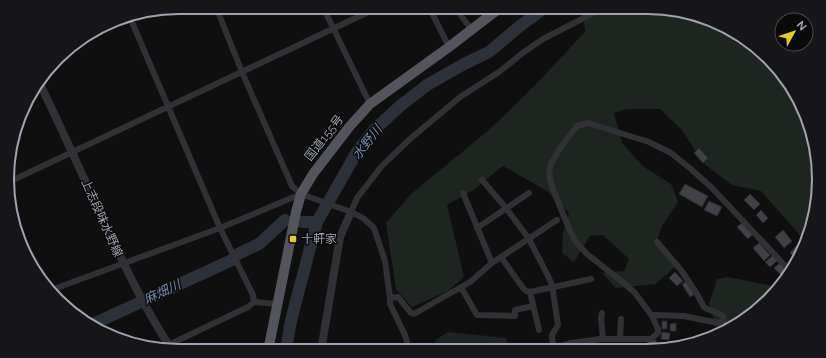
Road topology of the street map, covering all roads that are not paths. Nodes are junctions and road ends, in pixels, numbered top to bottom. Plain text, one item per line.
1 (219, 14) edge
2 (326, 14) edge
3 (364, 14) edge
4 (432, 14) edge
5 (460, 14) edge
6 (491, 14) edge
7 (591, 14) edge
8 (132, 21) edge
9 (333, 29) junction
10 (471, 29) junction
11 (449, 47) junction
12 (242, 72) junction
13 (42, 88) edge
14 (370, 104) junction
15 (167, 108) junction
16 (73, 153) junction
17 (14, 180) edge
18 (482, 180) dead end
19 (529, 193) dead end
20 (463, 194) dead end
21 (304, 196) junction
22 (507, 208) junction
23 (351, 212) junction
24 (557, 220) dead end
25 (220, 228) junction
26 (478, 228) junction
27 (529, 239) junction
28 (657, 242) dead end
29 (501, 257) junction
30 (492, 263) junction
31 (123, 264) junction
32 (787, 267) edge
33 (591, 279) dead end
34 (461, 287) junction
35 (552, 287) junction
36 (55, 288) edge
37 (530, 292) junction
38 (390, 298) junction
39 (254, 302) junction
40 (277, 304) junction
41 (533, 306) junction
42 (602, 313) dead end
43 (652, 316) junction
44 (621, 318) dead end
45 (539, 330) dead end
46 (620, 338) junction
47 (603, 339) junction
48 (166, 344) edge
49 (176, 344) edge
50 (269, 344) edge
51 (322, 344) edge
52 (408, 344) edge
53 (552, 344) edge
54 (568, 344) edge

1 - 12 street
2 - 9 street
3 - 9 street
4 - 11 street
5 - 10 street
6 - 10 highway, 国道155号
7 - 23 street
8 - 15 street
9 - 12 street
9 - 14 street
10 - 11 highway, 国道155号
11 - 14 highway, 国道155号
12 - 15 street
12 - 21 street
13 - 16 street, 上志段味水野線
14 - 21 highway, 国道155号
15 - 16 street
15 - 25 street
16 - 17 street
16 - 31 street, 上志段味水野線
18 - 22 street
19 - 22 street
20 - 26 street
21 - 23 street
21 - 25 street
21 - 40 highway, 国道155号
22 - 26 street
22 - 27 street
23 - 38 street
23 - 51 street
24 - 27 street
25 - 31 street
25 - 39 street
26 - 30 street
27 - 29 street
27 - 35 street
28 - 43 street
29 - 30 street
29 - 37 street
30 - 34 street
31 - 36 street
31 - 48 street, 上志段味水野線
32 - 43 street
33 - 35 street
34 - 38 street
34 - 41 street
35 - 37 street
35 - 53 street
37 - 41 street
38 - 52 street
39 - 40 street
39 - 49 street
40 - 50 highway, 国道155号
41 - 45 street
42 - 47 street
43 - 46 street
44 - 46 street
46 - 47 street
47 - 54 street

